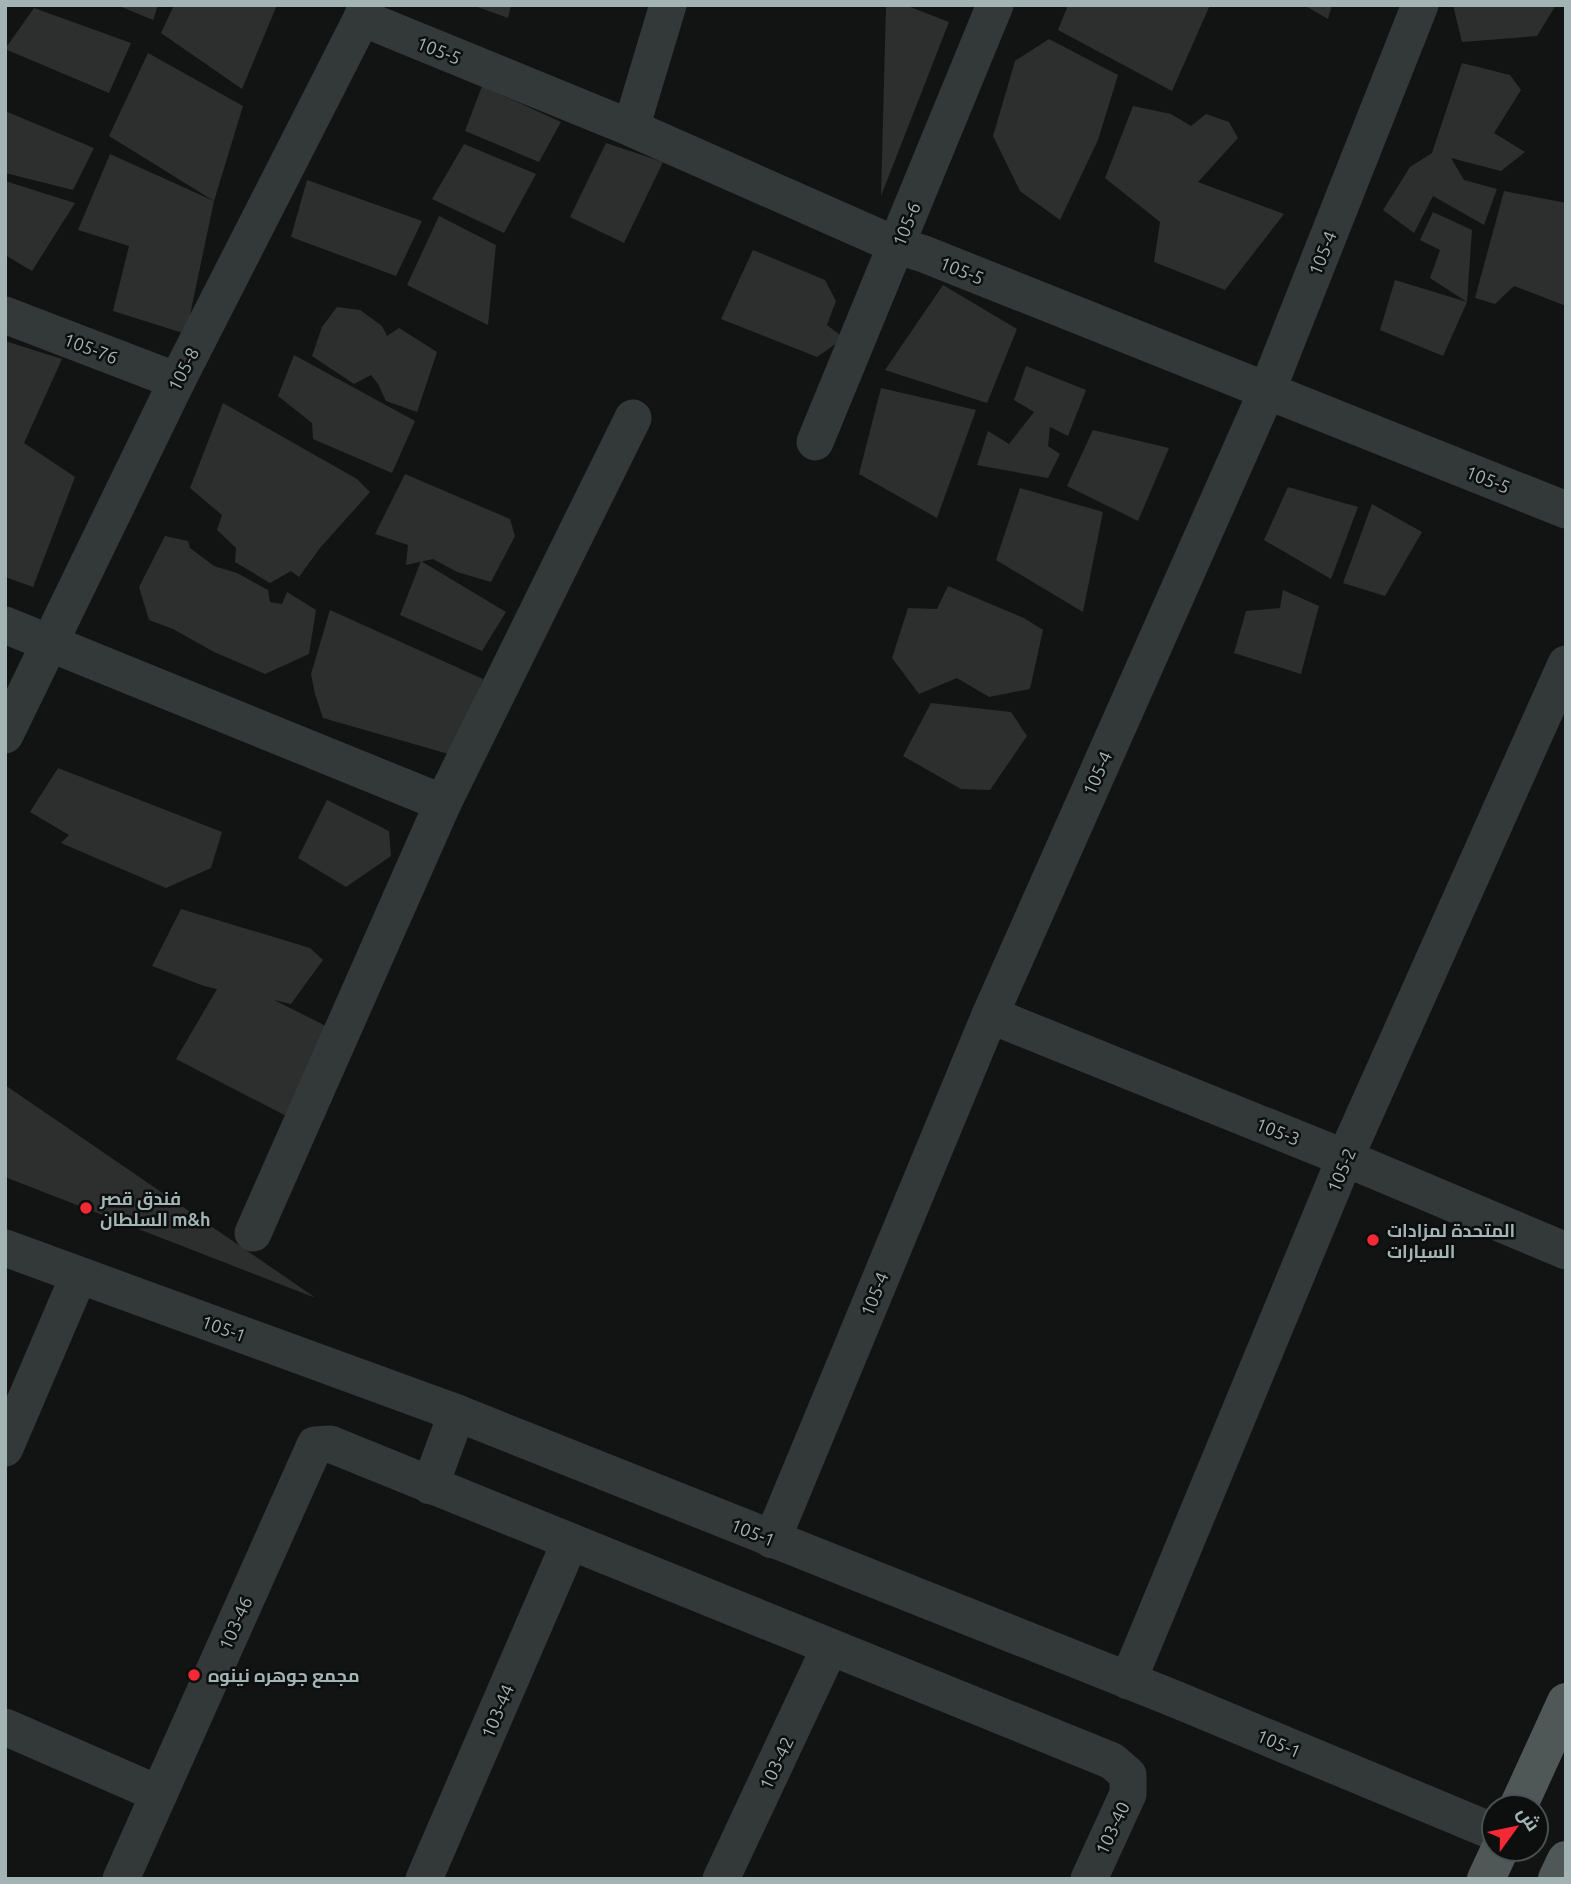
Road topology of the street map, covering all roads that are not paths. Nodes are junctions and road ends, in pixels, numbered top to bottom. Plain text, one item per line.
1 (668, 5) edge
2 (995, 5) edge
3 (1420, 5) edge
4 (364, 12) edge
5 (631, 128) junction
6 (898, 246) junction
7 (5, 315) edge
8 (177, 381) junction
9 (1267, 391) junction
10 (633, 418) dead end
11 (815, 442) dead end
12 (1566, 510) edge
13 (5, 625) edge
14 (51, 643) junction
15 (1566, 664) edge
16 (5, 735) edge
17 (443, 803) junction
18 (990, 1014) junction
19 (1345, 1158) junction
20 (253, 1233) dead end
21 (5, 1248) edge
22 (1566, 1251) edge
23 (79, 1275) junction
24 (457, 1413) junction
25 (5, 1448) edge
26 (430, 1486) junction
27 (772, 1540) junction
28 (570, 1542) junction
29 (830, 1647) junction
30 (1128, 1681) junction
31 (1566, 1702) edge
32 (5, 1727) edge
33 (1524, 1793) edge
34 (159, 1794) junction
35 (1480, 1826) edge
36 (1566, 1860) edge
37 (1493, 1863) edge
38 (121, 1879) edge
39 (424, 1879) edge
40 (721, 1879) edge
41 (1089, 1879) edge
42 (1486, 1879) edge
43 (1557, 1879) edge

1 - 5 street
2 - 6 street, 105-6
3 - 9 street, 105-4
4 - 5 street, 105-5
4 - 8 street, 105-8
5 - 6 street, 105-5
6 - 9 street, 105-5
6 - 11 street, 105-6
7 - 8 street, 105-76
8 - 14 street, 105-8
9 - 12 street, 105-5
9 - 18 street, 105-4
10 - 17 street
13 - 14 street
14 - 16 street, 105-8
14 - 17 street
15 - 19 street, 105-2
17 - 20 street
18 - 19 street, 105-3
18 - 27 street, 105-4
19 - 22 street, 105-3
19 - 30 street, 105-2
21 - 23 street, 105-1
23 - 24 street, 105-1
23 - 25 street
24 - 26 street
24 - 27 street, 105-1
26 - 28 street
26 - 34 street, 103-46
27 - 30 street, 105-1
28 - 29 street
28 - 39 street, 103-44
29 - 40 street, 103-42
29 - 41 street, 103-40
30 - 35 street, 105-1
31 - 33 main road
32 - 34 street
34 - 38 street, 103-46
36 - 43 main road
37 - 42 main road

